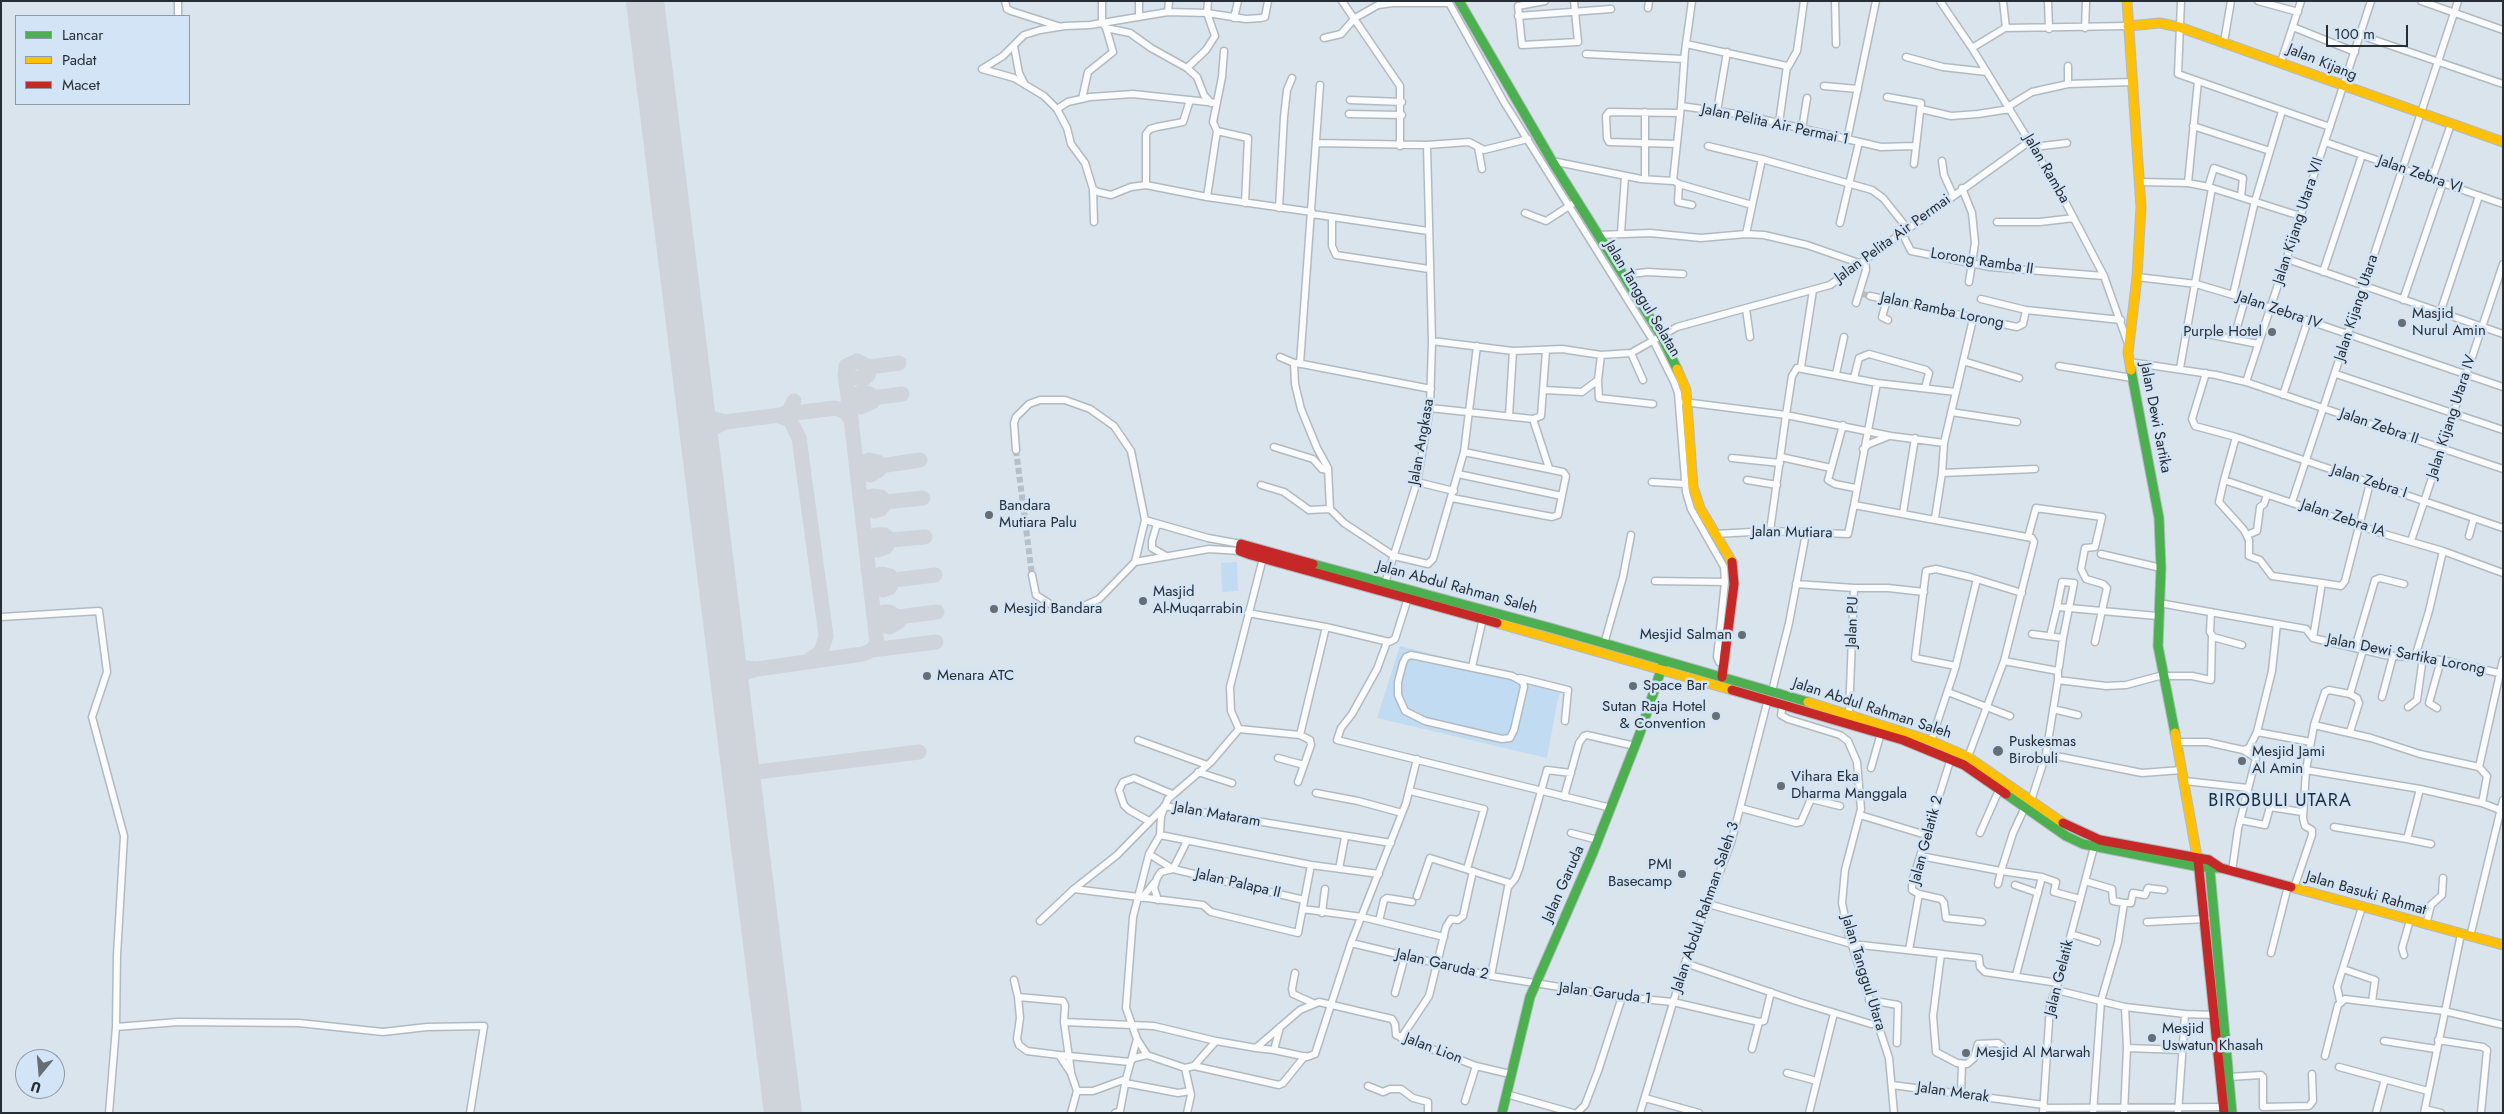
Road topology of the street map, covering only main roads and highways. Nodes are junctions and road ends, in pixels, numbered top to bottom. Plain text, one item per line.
1 (1459, 1) edge
2 (2126, 1) edge
3 (2128, 26) junction
4 (2503, 142) edge
5 (1345, 576) junction
6 (1539, 629) junction
7 (1663, 665) junction
8 (1722, 677) junction
9 (1770, 695) junction
10 (1824, 711) junction
11 (2028, 804) junction
12 (2196, 837) junction
13 (2197, 857) junction
14 (2210, 864) junction
15 (2200, 867) junction
16 (2502, 944) edge
17 (2224, 1110) edge
18 (1502, 1113) edge
19 (2232, 1113) edge

1 - 8 main road, Jalan Tanggul Selatan
2 - 3 main road, Jalan Dewi Sartika
3 - 4 main road, Jalan Kijang
3 - 12 main road, Jalan Dewi Sartika
5 - 5 main road, Jalan Abdul Rahman Saleh
5 - 6 main road, Jalan Abdul Rahman Saleh
5 - 6 main road, Jalan Abdul Rahman Saleh
6 - 7 main road, Jalan Abdul Rahman Saleh
6 - 7 main road, Jalan Abdul Rahman Saleh
7 - 8 main road, Jalan Abdul Rahman Saleh
7 - 9 main road, Jalan Abdul Rahman Saleh
7 - 18 main road, Jalan Garuda
8 - 9 main road, Jalan Abdul Rahman Saleh
9 - 10 main road, Jalan Abdul Rahman Saleh
9 - 10 main road, Jalan Abdul Rahman Saleh
10 - 11 main road, Jalan Abdul Rahman Saleh
10 - 11 main road, Jalan Abdul Rahman Saleh
11 - 13 main road, Jalan Abdul Rahman Saleh
11 - 15 main road, Jalan Abdul Rahman Saleh
12 - 13 main road
12 - 14 main road
13 - 14 main road, Jalan Abdul Rahman Saleh
13 - 15 main road
14 - 15 main road, Jalan Abdul Rahman Saleh
14 - 16 main road, Jalan Basuki Rahmat
14 - 19 main road
15 - 17 main road

